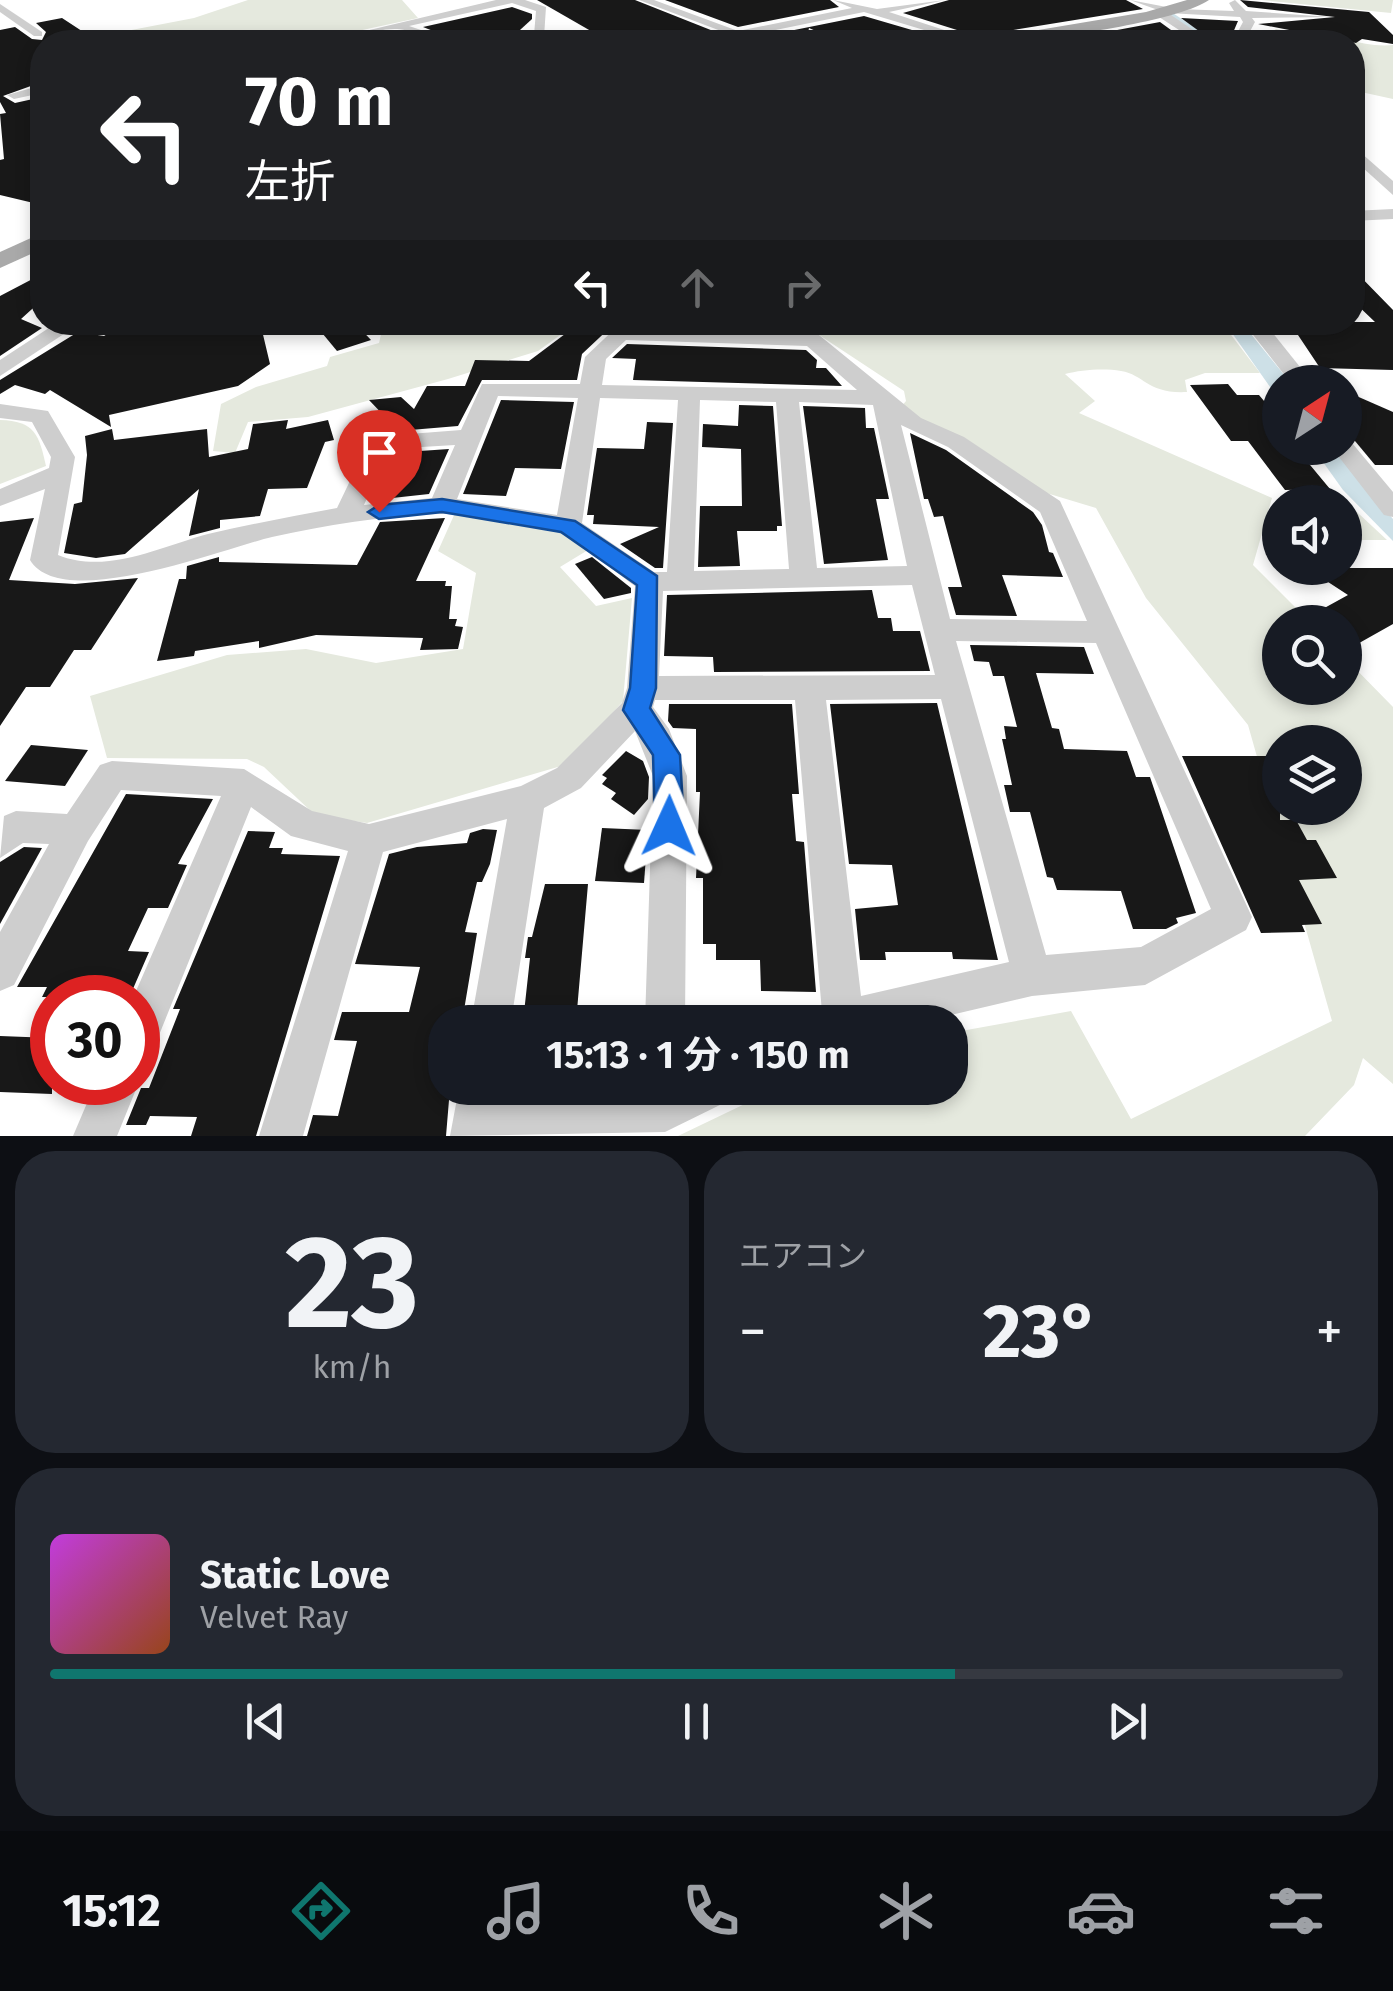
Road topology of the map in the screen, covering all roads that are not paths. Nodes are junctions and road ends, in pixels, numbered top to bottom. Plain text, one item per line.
1 (443, 0) edge
2 (512, 0) edge
3 (838, 0) edge
4 (940, 0) edge
5 (1135, 0) edge
6 (1202, 0) edge
7 (1231, 0) edge
8 (0, 7) edge
9 (872, 10) junction
10 (1166, 11) junction
11 (1244, 13) junction
12 (656, 14) edge
13 (452, 15) junction
14 (1325, 18) dead end
15 (394, 26) junction
16 (1073, 28) junction
17 (33, 30) edge
18 (377, 30) edge
19 (408, 30) edge
20 (540, 30) edge
21 (707, 30) edge
22 (773, 30) edge
23 (936, 30) edge
24 (1059, 30) edge
25 (1067, 30) edge
26 (1186, 30) edge
27 (1245, 30) edge
28 (30, 31) edge
29 (15, 32) dead end
30 (30, 92) edge
31 (14, 95) dead end
32 (1365, 163) edge
33 (1393, 190) edge
34 (1393, 214) edge
35 (1365, 215) edge
36 (30, 246) edge
37 (0, 261) edge
38 (52, 335) edge
39 (620, 335) edge
40 (736, 335) edge
41 (807, 335) edge
42 (1264, 335) edge
43 (814, 340) junction
44 (1288, 365) edge
45 (0, 370) edge
46 (591, 392) junction
47 (689, 396) junction
48 (787, 396) junction
49 (881, 400) junction
50 (0, 411) edge
51 (470, 437) junction
52 (1357, 465) edge
53 (62, 472) junction
54 (0, 498) edge
55 (442, 506) junction
56 (1393, 510) edge
57 (347, 515) junction
58 (568, 526) junction
59 (924, 575) junction
60 (804, 578) junction
61 (664, 582) junction
62 (940, 630) junction
63 (1107, 632) junction
64 (810, 687) junction
65 (952, 687) junction
66 (639, 699) junction
67 (244, 783) junction
68 (528, 799) junction
69 (76, 830) junction
70 (369, 840) junction
71 (0, 842) edge
72 (0, 972) edge
73 (1032, 976) junction
74 (160, 983) edge
75 (494, 1005) edge
76 (665, 1005) edge
77 (840, 1005) edge
78 (909, 1005) edge
79 (108, 1105) edge
80 (578, 1105) edge
81 (476, 1112) edge
82 (95, 1136) edge
83 (282, 1136) edge

1 - 13 street
2 - 13 street
2 - 20 street
3 - 9 street
4 - 9 street
5 - 10 street
6 - 10 main road
7 - 11 street
8 - 17 street
9 - 22 street
9 - 23 street
10 - 11 street
10 - 16 main road
10 - 26 street
11 - 14 street
11 - 27 street
12 - 21 street
13 - 15 street
15 - 18 street
15 - 19 street
16 - 24 main road
16 - 25 street
28 - 29 street
30 - 31 street
32 - 33 street
34 - 35 street
36 - 37 main road
38 - 45 street
39 - 46 street
40 - 43 street
41 - 43 street
42 - 44 street
43 - 49 street
46 - 47 street
46 - 51 street
46 - 58 street
47 - 48 street
47 - 61 street
48 - 49 street
48 - 60 street
49 - 59 street
49 - 63 street
50 - 53 street
51 - 55 street
51 - 57 street
52 - 56 street
53 - 54 street
53 - 57 street
55 - 57 street
55 - 58 street
58 - 61 street
59 - 60 street
59 - 62 street
60 - 61 street
61 - 66 street
62 - 63 street
62 - 65 street
63 - 73 street
64 - 65 street
64 - 66 street
64 - 77 street
65 - 73 street
66 - 68 street
66 - 76 street
67 - 69 street
67 - 70 street
67 - 74 street
68 - 70 street
68 - 75 street
69 - 71 street
69 - 72 street
70 - 83 street
73 - 78 street
79 - 82 street
80 - 81 street

